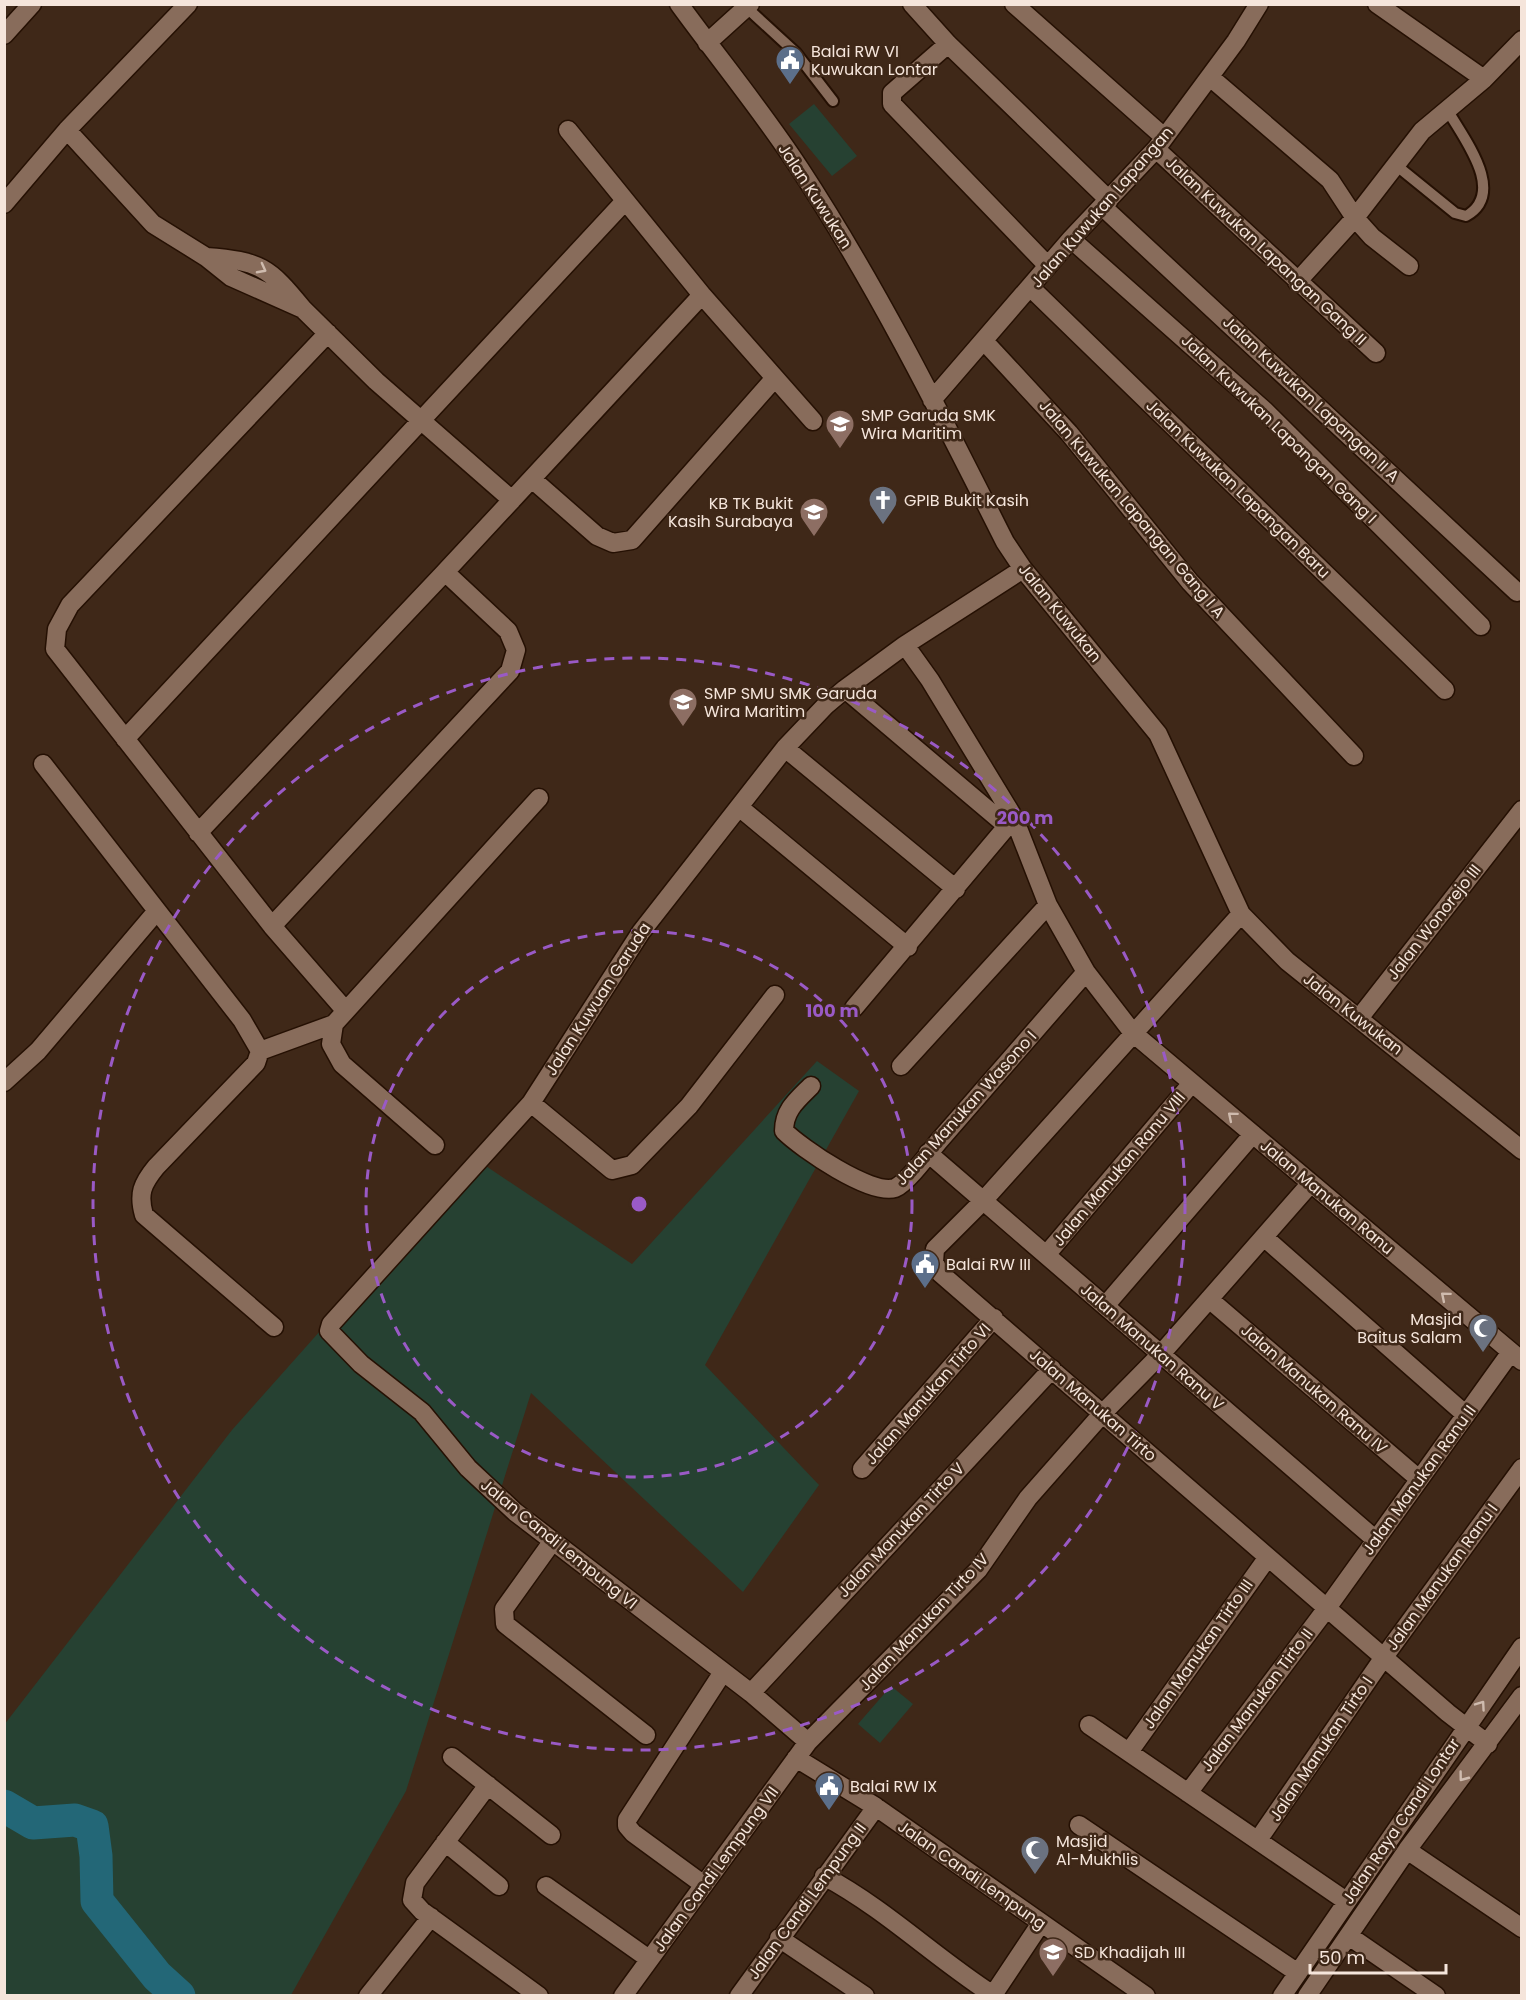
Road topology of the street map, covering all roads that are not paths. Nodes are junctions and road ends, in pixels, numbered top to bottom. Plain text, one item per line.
1 (32, 4) edge
2 (188, 4) edge
3 (679, 4) edge
4 (912, 4) edge
5 (1014, 4) edge
6 (1259, 4) edge
7 (1377, 4) edge
8 (748, 6) edge
9 (4, 35) edge
10 (1521, 40) edge
11 (707, 43) junction
12 (948, 44) junction
13 (1210, 77) junction
14 (1484, 79) junction
15 (833, 101) dead end
16 (1448, 111) junction
17 (68, 130) junction
18 (568, 130) dead end
19 (1160, 143) junction
20 (1397, 166) junction
21 (625, 201) junction
22 (4, 204) edge
23 (1106, 204) junction
24 (1355, 218) junction
25 (1071, 239) junction
26 (1048, 266) junction
27 (1409, 266) dead end
28 (1297, 282) junction
29 (1030, 287) junction
30 (702, 296) junction
31 (328, 333) junction
32 (984, 341) junction
33 (1376, 353) dead end
34 (774, 379) junction
35 (932, 400) junction
36 (420, 420) junction
37 (813, 421) dead end
38 (532, 479) junction
39 (512, 500) junction
40 (1023, 569) junction
41 (445, 572) junction
42 (1517, 592) dead end
43 (1481, 626) dead end
44 (905, 645) junction
45 (845, 689) junction
46 (1445, 690) dead end
47 (125, 739) junction
48 (785, 748) junction
49 (1354, 756) dead end
50 (43, 764) dead end
51 (539, 798) dead end
52 (739, 807) junction
53 (1521, 810) edge
54 (1010, 822) junction
55 (1515, 830) edge
56 (198, 833) junction
57 (956, 889) junction
58 (1048, 905) junction
59 (156, 912) junction
60 (1241, 914) junction
61 (272, 926) junction
62 (908, 947) junction
63 (1086, 972) junction
64 (775, 995) dead end
65 (855, 1008) dead end
66 (339, 1017) junction
67 (1360, 1017) junction
68 (1133, 1033) junction
69 (260, 1052) junction
70 (901, 1066) dead end
71 (4, 1082) edge
72 (1192, 1083) junction
73 (811, 1086) dead end
74 (531, 1102) junction
75 (1253, 1134) junction
76 (435, 1145) dead end
77 (1521, 1150) edge
78 (928, 1153) junction
79 (1311, 1183) junction
80 (983, 1201) junction
81 (1264, 1238) junction
82 (1046, 1255) junction
83 (1209, 1299) junction
84 (1105, 1306) junction
85 (994, 1318) junction
86 (274, 1327) dead end
87 (329, 1327) joint
88 (1161, 1354) junction
89 (1516, 1357) edge
90 (1052, 1369) junction
91 (1103, 1413) junction
92 (1466, 1415) junction
93 (1521, 1468) edge
94 (862, 1469) dead end
95 (1419, 1479) junction
96 (1376, 1540) junction
97 (552, 1542) junction
98 (1268, 1557) junction
99 (1327, 1608) junction
100 (1521, 1647) edge
101 (1384, 1657) junction
102 (723, 1672) junction
103 (751, 1693) junction
104 (1521, 1696) edge
105 (1089, 1725) dead end
106 (1465, 1728) junction
107 (646, 1735) dead end
108 (808, 1742) junction
109 (1488, 1744) junction
110 (1129, 1752) junction
111 (452, 1757) dead end
112 (796, 1758) junction
113 (488, 1785) junction
114 (1188, 1792) junction
115 (876, 1807) junction
116 (1079, 1825) dead end
117 (551, 1835) dead end
118 (1258, 1840) junction
119 (445, 1842) junction
120 (1407, 1850) junction
121 (824, 1876) junction
122 (704, 1885) junction
123 (499, 1886) dead end
124 (546, 1886) dead end
125 (1346, 1901) junction
126 (431, 1917) junction
127 (1041, 1923) junction
128 (1521, 1928) edge
129 (1349, 1936) junction
130 (778, 1938) junction
131 (650, 1959) junction
132 (1296, 1976) junction
133 (1309, 1992) edge
134 (374, 1993) edge
135 (531, 1993) edge
136 (623, 1995) edge
137 (739, 1995) edge
138 (866, 1995) edge
139 (993, 1995) edge
140 (1146, 1995) edge
141 (1282, 1995) edge
142 (1436, 1995) edge

1 - 9 street
2 - 17 street
3 - 11 street, Jalan Kuwukan
4 - 12 street, Jalan Kuwukan Lapangan II A
5 - 19 street, Jalan Kuwukan Lapangan Gang II
6 - 13 street, Jalan Kuwukan Lapangan
7 - 14 street
8 - 11 street
8 - 15 lane
10 - 14 street
11 - 35 street, Jalan Kuwukan
12 - 23 street, Jalan Kuwukan Lapangan II A
12 - 26 street
13 - 19 street, Jalan Kuwukan Lapangan
13 - 24 street
14 - 16 street
16 - 20 street
16 - 20 lane
17 - 22 street
17 - 31 street
18 - 21 street
19 - 23 street, Jalan Kuwukan Lapangan
19 - 28 street, Jalan Kuwukan Lapangan Gang II
20 - 24 street
21 - 30 street
21 - 36 street
23 - 25 street, Jalan Kuwukan Lapangan
23 - 42 street, Jalan Kuwukan Lapangan II A
24 - 27 street
24 - 28 street
25 - 26 street, Jalan Kuwukan Lapangan
25 - 43 street, Jalan Kuwukan Lapangan Gang I
26 - 29 street, Jalan Kuwukan Lapangan
28 - 33 street, Jalan Kuwukan Lapangan Gang II
29 - 32 street, Jalan Kuwukan Lapangan
29 - 46 street, Jalan Kuwukan Lapangan Baru
30 - 34 street
30 - 38 street
31 - 36 street
31 - 47 street
32 - 35 street, Jalan Kuwukan Lapangan
32 - 49 street, Jalan Kuwukan Lapangan Gang I A
34 - 37 street
34 - 38 street
35 - 40 street, Jalan Kuwukan
36 - 39 street
36 - 47 street
38 - 39 street
39 - 41 street
40 - 44 street, Jalan Kuwuan Garuda
40 - 60 street, Jalan Kuwukan
41 - 56 street
41 - 61 street
44 - 45 street, Jalan Kuwuan Garuda
44 - 54 street, Jalan Manukan Ranu
45 - 48 street, Jalan Kuwuan Garuda
45 - 54 street
47 - 56 street
48 - 52 street, Jalan Kuwuan Garuda
48 - 57 street
50 - 59 street
51 - 66 street
52 - 62 street
52 - 74 street, Jalan Kuwuan Garuda
53 - 55 street, Jalan Wonorejo III
54 - 57 street
54 - 58 street, Jalan Manukan Ranu
55 - 67 street, Jalan Wonorejo III
56 - 61 street
57 - 62 street
58 - 63 street, Jalan Manukan Ranu
58 - 70 street
59 - 69 street
59 - 71 street
60 - 67 street, Jalan Kuwukan
60 - 68 street, Jalan Manukan Tirto
61 - 66 street
62 - 65 street
63 - 68 street, Jalan Manukan Ranu
63 - 78 street, Jalan Manukan Wasono I
64 - 74 street
66 - 69 street
66 - 76 street
67 - 77 street, Jalan Kuwukan
68 - 72 street, Jalan Manukan Ranu
68 - 80 street, Jalan Manukan Tirto
69 - 86 street
75 -> 72 street, Jalan Manukan Ranu
72 - 82 street, Jalan Manukan Ranu VIII
73 - 78 street, Jalan Manukan Wasono I
74 - 87 street, Jalan Kuwuan Garuda
75 - 79 street, Jalan Manukan Ranu
75 - 84 street
78 - 80 street, Jalan Manukan Ranu V
79 - 81 street, Jalan Manukan Tirto IV
89 -> 79 street, Jalan Manukan Ranu
80 - 82 street, Jalan Manukan Ranu V
80 - 85 street, Jalan Manukan Tirto
81 - 83 street, Jalan Manukan Tirto IV
81 - 92 street
82 - 84 street, Jalan Manukan Ranu V
83 - 88 street, Jalan Manukan Tirto IV
83 - 95 street, Jalan Manukan Ranu IV
84 - 88 street, Jalan Manukan Ranu V
85 - 90 street, Jalan Manukan Tirto
85 - 94 street, Jalan Manukan Tirto VI
87 - 97 street, Jalan Candi Lempung VI
88 - 91 street, Jalan Manukan Tirto IV
88 - 96 street, Jalan Manukan Ranu V
89 - 92 street, Jalan Manukan Ranu II
90 - 91 street, Jalan Manukan Tirto
90 - 103 street, Jalan Manukan Tirto V
91 - 98 street, Jalan Manukan Tirto
91 - 108 street, Jalan Manukan Tirto IV
92 - 95 street, Jalan Manukan Ranu II
93 - 101 street, Jalan Manukan Ranu I
95 - 96 street, Jalan Manukan Ranu II
96 - 99 street, Jalan Manukan Ranu II
97 - 102 street, Jalan Candi Lempung VI
97 - 107 street
98 - 99 street, Jalan Manukan Tirto
98 - 110 street, Jalan Manukan Tirto III
99 - 101 street, Jalan Manukan Tirto
99 - 114 street, Jalan Manukan Tirto II
106 -> 100 street, Jalan Raya Candi Lontar
101 - 106 street, Jalan Manukan Tirto
101 - 118 street, Jalan Manukan Tirto I
102 - 103 street, Jalan Candi Lempung VI
102 - 122 street
103 - 108 street, Jalan Candi Lempung VI
104 - 109 street, Jalan Raya Candi Lontar
105 - 110 street
106 - 109 street, Jalan Manukan Tirto
106 - 125 street, Jalan Raya Candi Lontar
108 - 112 street, Jalan Candi Lempung VII
109 -> 120 street, Jalan Raya Candi Lontar
110 - 114 street
111 - 113 street
112 - 115 street, Jalan Candi Lempung
112 - 122 street, Jalan Candi Lempung VII
113 - 117 street
113 - 119 street
114 - 118 street
115 - 121 street, Jalan Candi Lempung II
115 - 127 street, Jalan Candi Lempung
116 - 132 street
118 - 125 street
119 - 123 street
119 - 126 street
120 - 128 street
120 - 129 street, Jalan Raya Candi Lontar
121 - 130 street, Jalan Candi Lempung II
121 - 139 street
122 - 131 street, Jalan Candi Lempung VII
124 - 131 street
125 - 132 street, Jalan Raya Candi Lontar
126 - 134 street
126 - 135 street
127 - 139 street
127 - 140 street, Jalan Candi Lempung
129 - 133 street, Jalan Raya Candi Lontar
129 - 142 street
130 - 137 street, Jalan Candi Lempung II
130 - 138 street
131 - 136 street, Jalan Candi Lempung VII
132 - 133 street
132 - 141 street, Jalan Raya Candi Lontar

